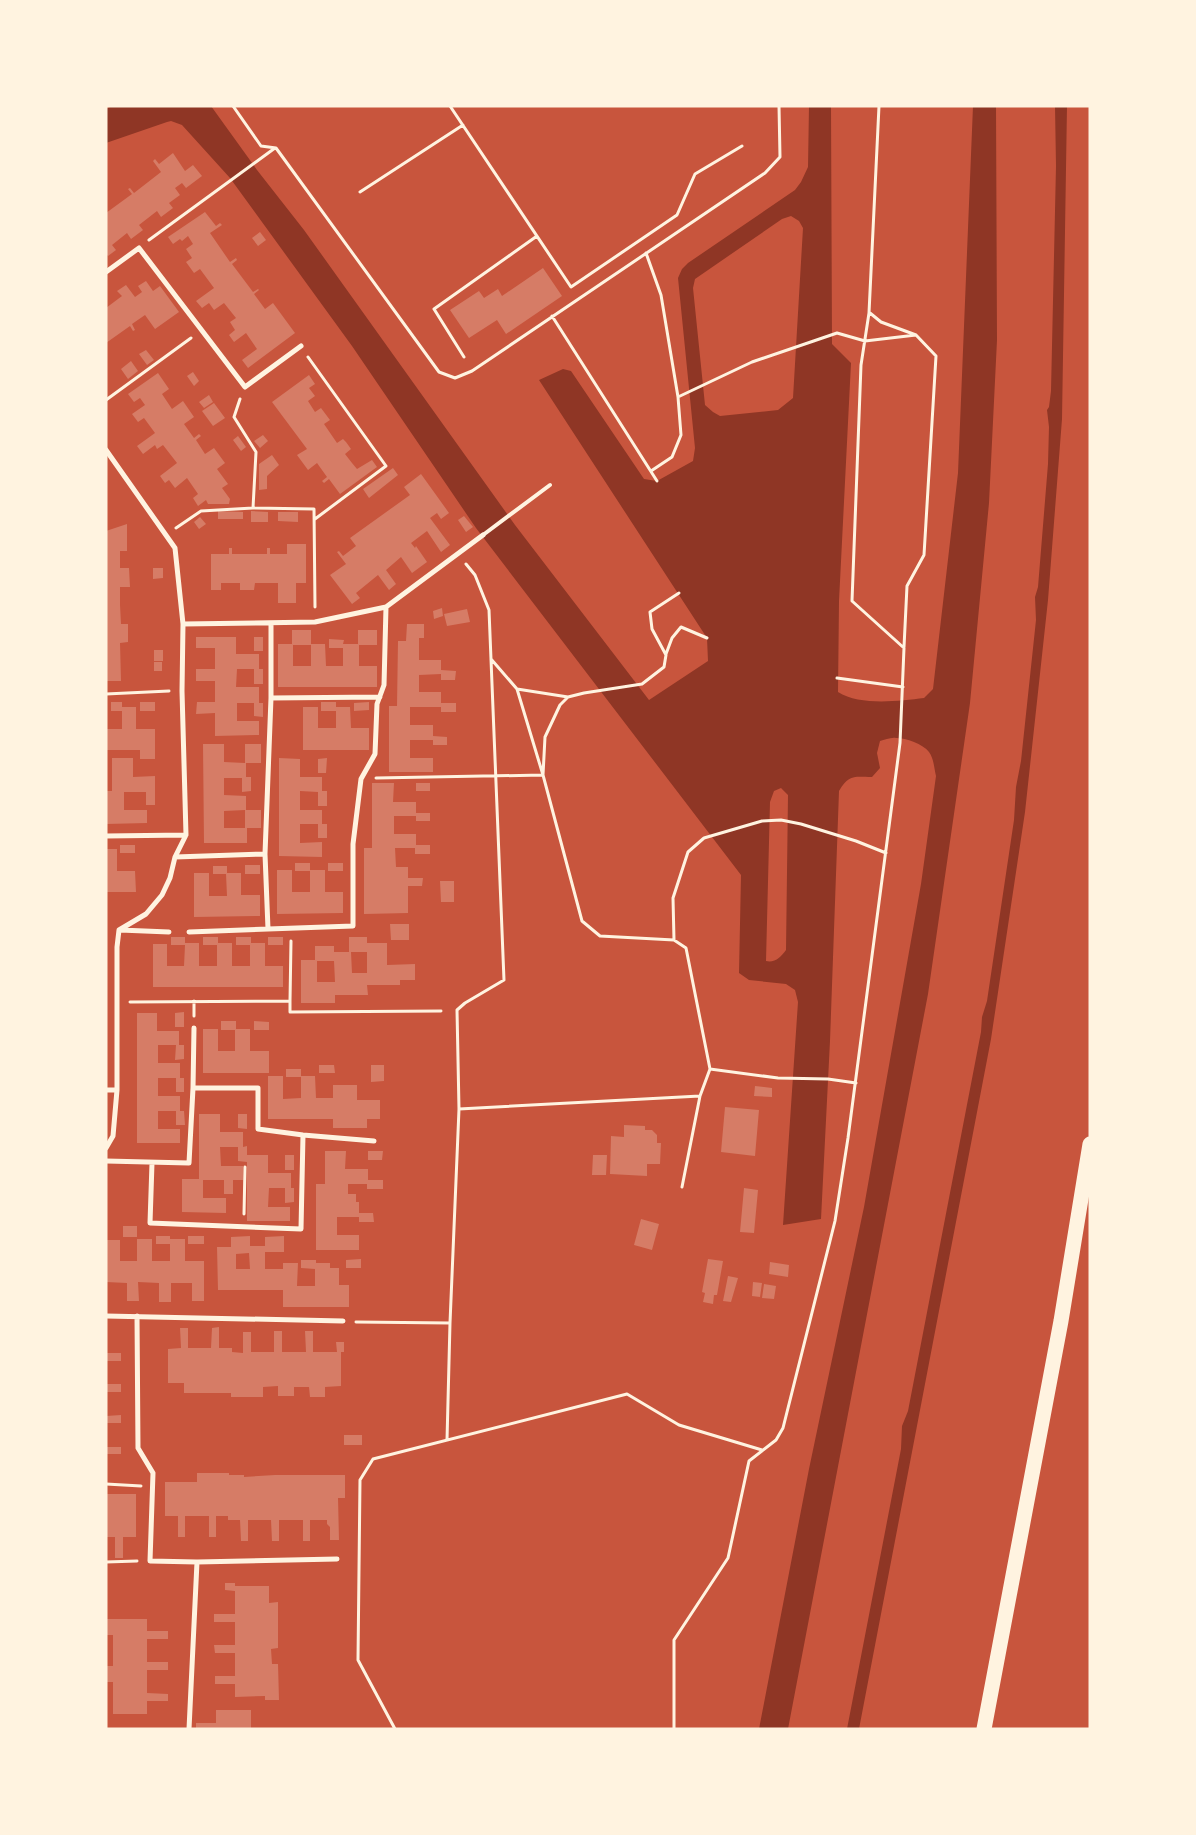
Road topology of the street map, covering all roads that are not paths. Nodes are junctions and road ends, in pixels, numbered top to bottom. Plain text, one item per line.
1 (106, 272) edge
2 (301, 346) road end
3 (106, 450) edge
4 (550, 485) dead end
5 (483, 535) joint
6 (386, 607) junction
7 (271, 623) junction
8 (183, 624) junction
9 (380, 697) junction
10 (270, 698) junction
11 (186, 835) junction
12 (106, 836) edge
13 (265, 854) junction
14 (175, 857) junction
15 (268, 929) junction
16 (119, 930) junction
17 (169, 932) dead end
18 (189, 932) dead end
19 (194, 1028) dead end
20 (194, 1088) junction
21 (106, 1090) edge
22 (116, 1090) junction
23 (303, 1135) junction
24 (374, 1140) dead end
25 (1090, 1144) edge
26 (106, 1148) edge
27 (106, 1161) edge
28 (152, 1163) junction
29 (106, 1316) edge
30 (137, 1316) junction
31 (343, 1321) road end
32 (338, 1559) dead end
33 (197, 1562) junction
34 (189, 1729) edge
35 (984, 1729) edge

1 - 2 street
3 - 8 street
4 - 5 lane
5 - 6 street
6 - 7 street
6 - 9 street
7 - 8 street
7 - 10 street
8 - 11 street
9 - 10 street
9 - 15 street
10 - 13 street
11 - 12 street
11 - 14 street
13 - 14 street
13 - 15 street
14 - 16 street
15 - 18 street
16 - 17 street
16 - 22 street
19 - 20 street
20 - 23 street
20 - 28 street
21 - 22 street
22 - 26 street
23 - 24 street
23 - 28 street
25 - 35 highway
27 - 28 street
29 - 30 street
30 - 31 street
30 - 33 street
32 - 33 street
33 - 34 street

